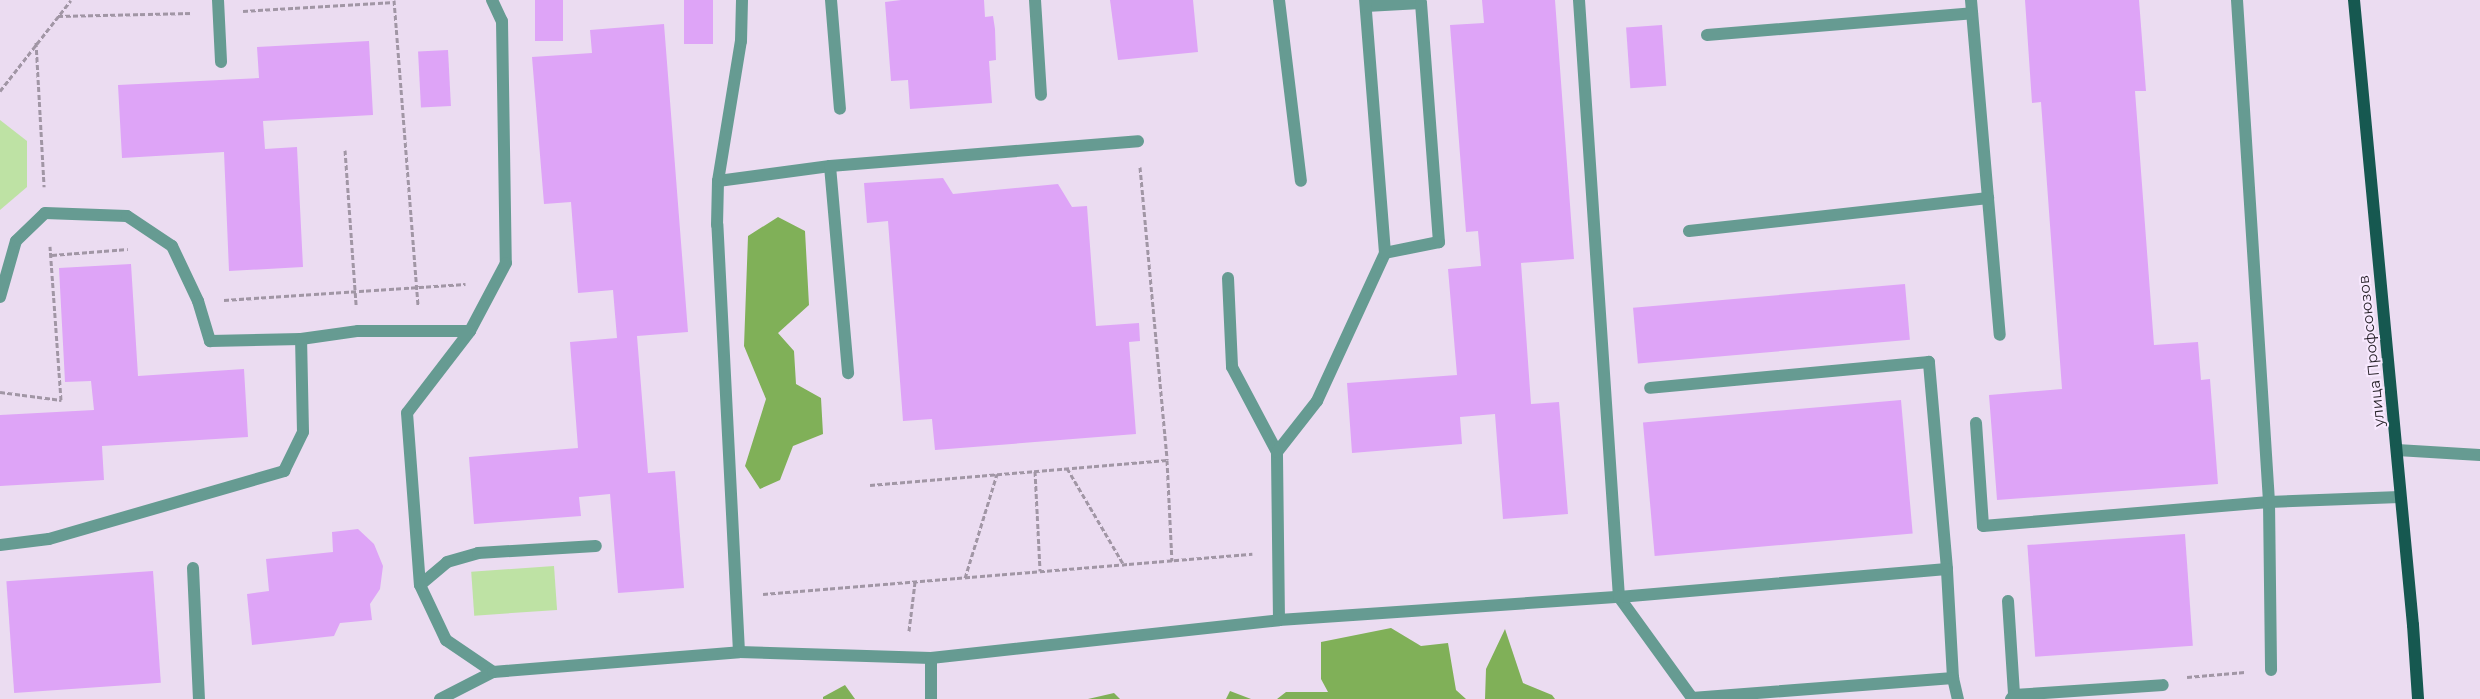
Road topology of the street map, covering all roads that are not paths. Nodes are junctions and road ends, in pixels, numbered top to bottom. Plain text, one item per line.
1 (218, 0) edge
2 (492, 0) edge
3 (742, 0) edge
4 (831, 0) edge
5 (1035, 0) edge
6 (1279, 0) edge
7 (1579, 0) edge
8 (2237, 0) edge
9 (2354, 0) edge
10 (1366, 3) edge
11 (1972, 6) edge
12 (1707, 35) dead end
13 (221, 62) dead end
14 (1041, 94) dead end
15 (840, 109) dead end
16 (1138, 141) road end
17 (830, 166) junction
18 (718, 181) junction
19 (1301, 181) dead end
20 (1988, 198) junction
21 (1689, 231) dead end
22 (1384, 253) junction
23 (1228, 278) dead end
24 (0, 297) edge
25 (470, 331) junction
26 (2000, 336) dead end
27 (301, 339) junction
28 (848, 373) dead end
29 (1650, 388) dead end
30 (1976, 423) dead end
31 (2397, 450) junction
32 (1277, 452) junction
33 (2480, 455) edge
34 (2400, 498) junction
35 (2269, 502) junction
36 (0, 545) edge
37 (596, 546) dead end
38 (193, 568) dead end
39 (1947, 570) junction
40 (420, 585) junction
41 (1619, 597) junction
42 (2008, 601) dead end
43 (1279, 620) junction
44 (738, 652) junction
45 (931, 658) junction
46 (2271, 670) road end
47 (493, 672) junction
48 (1954, 678) junction
49 (2163, 685) dead end
50 (931, 694) edge
51 (2013, 697) edge
52 (199, 699) edge
53 (440, 699) edge
54 (1958, 699) edge
55 (2418, 699) edge

1 - 13 lane
2 - 25 lane
3 - 18 lane
4 - 15 lane
5 - 14 lane
6 - 19 lane
7 - 41 lane
8 - 35 lane
9 - 31 main road, улица Профсоюзов
10 - 22 lane
10 - 22 lane
11 - 12 lane
11 - 20 lane
16 - 17 lane
17 - 18 lane
17 - 28 lane
18 - 44 lane
20 - 21 lane
20 - 26 lane
22 - 32 lane
23 - 32 lane
24 - 27 lane
25 - 27 lane
25 - 40 lane
27 - 36 lane
29 - 39 lane
30 - 35 lane
31 - 33 lane
31 - 34 main road, улица Профсоюзов
32 - 43 lane
34 - 35 lane
34 - 55 main road, улица Профсоюзов
35 - 46 lane
37 - 40 lane
38 - 52 lane
39 - 41 lane
39 - 48 lane
40 - 47 lane
41 - 43 lane
41 - 48 lane
42 - 51 lane
43 - 45 lane
44 - 45 lane
44 - 47 lane
45 - 50 lane
47 - 53 lane
48 - 54 lane
49 - 51 lane

